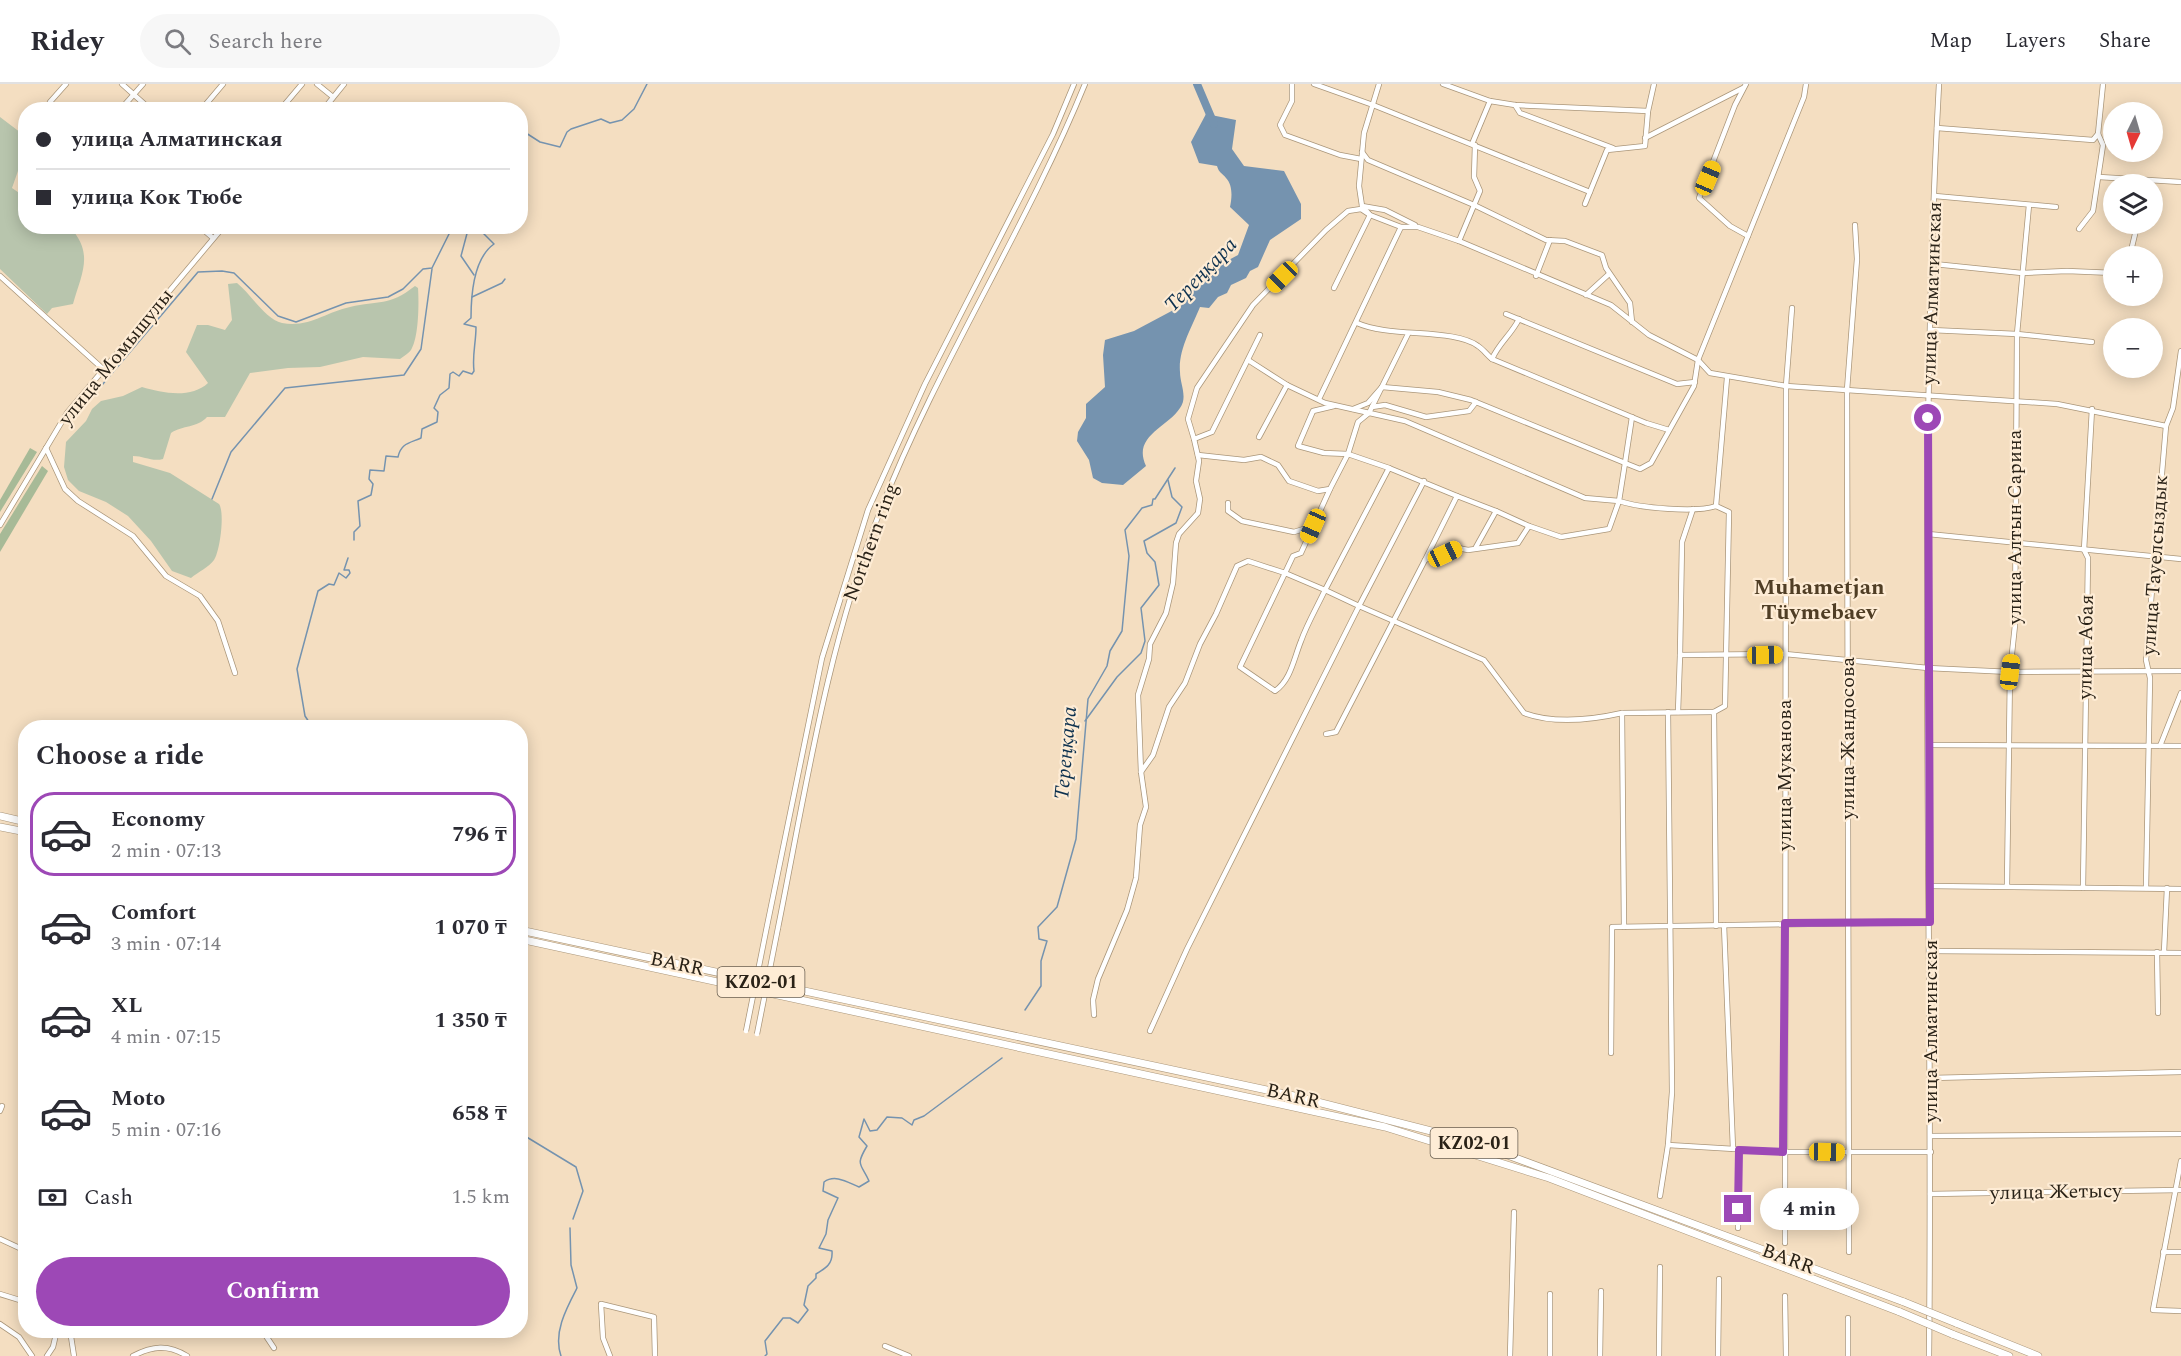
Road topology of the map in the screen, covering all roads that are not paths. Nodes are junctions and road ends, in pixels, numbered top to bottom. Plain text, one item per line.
1 (66, 84) edge
2 (122, 84) edge
3 (142, 84) edge
4 (223, 84) edge
5 (302, 84) edge
6 (317, 84) edge
7 (344, 84) edge
8 (1074, 84) edge
9 (1085, 84) edge
10 (1292, 84) edge
11 (1314, 84) edge
12 (1378, 84) edge
13 (1443, 84) edge
14 (1654, 84) edge
15 (1806, 84) edge
16 (1939, 84) edge
17 (2103, 84) edge
18 (1745, 86) edge
19 (134, 94) junction
20 (333, 97) junction
21 (1490, 101) junction
22 (50, 102) edge
23 (127, 102) edge
24 (142, 102) edge
25 (208, 102) edge
26 (287, 102) edge
27 (329, 102) edge
28 (1373, 105) junction
29 (1515, 105) junction
30 (1648, 111) junction
31 (1937, 128) junction
32 (2098, 134) junction
33 (1646, 138) junction
34 (1473, 145) junction
35 (1613, 148) junction
36 (1362, 152) junction
37 (1361, 159) junction
38 (2099, 177) junction
39 (2181, 182) edge
40 (1590, 192) junction
41 (1935, 196) junction
42 (1585, 204) dead end
43 (1474, 205) junction
44 (2029, 205) junction
45 (1362, 206) junction
46 (2056, 207) dead end
47 (1370, 214) junction
48 (1855, 225) dead end
49 (1401, 227) junction
50 (1418, 227) junction
51 (2079, 229) dead end
52 (208, 234) edge
53 (217, 234) edge
54 (1748, 236) junction
55 (213, 238) junction
56 (1550, 240) junction
57 (1459, 241) junction
58 (1934, 264) junction
59 (2022, 273) junction
60 (2103, 273) edge
61 (1610, 274) junction
62 (0, 276) edge
63 (1536, 276) junction
64 (1334, 288) dead end
65 (1586, 295) junction
66 (1792, 308) dead end
67 (1506, 314) dead end
68 (1519, 319) junction
69 (1632, 322) junction
70 (1357, 323) junction
71 (1931, 330) junction
72 (1260, 334) dead end
73 (1408, 334) junction
74 (2017, 334) junction
75 (2092, 342) dead end
76 (2181, 351) edge
77 (1492, 359) junction
78 (1248, 360) junction
79 (1698, 360) junction
80 (103, 369) junction
81 (1727, 378) junction
82 (1695, 382) junction
83 (1287, 386) junction
84 (1786, 386) junction
85 (1382, 387) junction
86 (1847, 390) junction
87 (1928, 395) junction
88 (1319, 399) junction
89 (2016, 400) junction
90 (1476, 402) junction
91 (1338, 406) junction
92 (1372, 407) junction
93 (1353, 409) junction
94 (2092, 409) junction
95 (1369, 413) junction
96 (1632, 417) junction
97 (2166, 426) junction
98 (1669, 430) junction
99 (1258, 437) dead end
100 (1194, 439) junction
101 (46, 448) junction
102 (1348, 454) junction
103 (1198, 455) junction
104 (1625, 464) junction
105 (1389, 468) junction
106 (1424, 481) junction
107 (1329, 489) junction
108 (1457, 496) junction
109 (1619, 501) junction
110 (1227, 503) dead end
111 (1716, 506) junction
112 (1693, 509) junction
113 (1496, 511) junction
114 (0, 525) edge
115 (1313, 526) junction
116 (1529, 526) junction
117 (1928, 534) junction
118 (2015, 544) junction
119 (1476, 547) junction
120 (2084, 550) junction
121 (2154, 556) junction
122 (2181, 559) edge
123 (1425, 560) junction
124 (1285, 573) junction
125 (1325, 590) junction
126 (1359, 606) junction
127 (1394, 621) junction
128 (1785, 654) junction
129 (1725, 655) junction
130 (1680, 656) junction
131 (1848, 659) junction
132 (1928, 668) junction
133 (2085, 670) junction
134 (2148, 670) junction
135 (2181, 671) edge
136 (2010, 672) junction
137 (235, 673) dead end
138 (2181, 693) edge
139 (1668, 712) junction
140 (1678, 712) junction
141 (1714, 712) junction
142 (1622, 713) junction
143 (1326, 734) dead end
144 (1928, 745) junction
145 (2009, 746) junction
146 (2084, 746) junction
147 (2148, 746) junction
148 (2160, 746) junction
149 (2181, 746) edge
150 (1141, 772) junction
151 (0, 816) edge
152 (18, 820) edge
153 (0, 827) edge
154 (18, 830) edge
155 (2007, 885) junction
156 (1930, 886) junction
157 (2084, 888) junction
158 (2146, 888) junction
159 (2167, 888) junction
160 (2181, 888) edge
161 (770, 914) junction
162 (780, 915) junction
163 (1930, 922) junction
164 (1785, 923) junction
165 (1848, 924) junction
166 (1724, 925) junction
167 (1716, 926) junction
168 (1624, 927) junction
169 (1669, 927) junction
170 (528, 932) edge
171 (528, 941) edge
172 (1930, 951) junction
173 (2157, 952) junction
174 (2164, 952) junction
175 (2181, 953) edge
176 (2158, 1012) dead end
177 (1094, 1015) dead end
178 (746, 1031) dead end
179 (1150, 1031) dead end
180 (758, 1034) dead end
181 (1611, 1053) dead end
182 (2181, 1072) edge
183 (1931, 1078) junction
184 (2181, 1134) edge
185 (1931, 1136) junction
186 (1668, 1145) junction
187 (1733, 1149) junction
188 (1739, 1150) junction
189 (1783, 1152) junction
190 (1931, 1152) junction
191 (1849, 1153) junction
192 (2181, 1161) edge
193 (2178, 1190) edge
194 (1930, 1194) junction
195 (1660, 1196) dead end
196 (1514, 1212) dead end
197 (1738, 1228) dead end
198 (0, 1239) edge
199 (1785, 1243) dead end
200 (18, 1247) edge
201 (1849, 1252) dead end
202 (2163, 1252) junction
203 (2181, 1252) edge
204 (1660, 1267) dead end
205 (1719, 1279) dead end
206 (1601, 1291) dead end
207 (0, 1294) edge
208 (1550, 1294) dead end
209 (1785, 1296) dead end
210 (18, 1300) edge
211 (2181, 1311) edge
212 (1848, 1318) dead end
213 (0, 1324) edge
214 (18, 1336) edge
215 (20, 1338) edge
216 (55, 1338) edge
217 (71, 1338) edge
218 (267, 1338) edge
219 (885, 1346) dead end
220 (274, 1348) dead end
221 (1929, 1354) edge
222 (32, 1356) edge
223 (47, 1356) edge
224 (74, 1356) edge
225 (133, 1356) edge
226 (187, 1356) edge
227 (610, 1356) edge
228 (655, 1356) edge
229 (909, 1356) edge
230 (1510, 1356) edge
231 (1550, 1356) edge
232 (1600, 1356) edge
233 (1659, 1356) edge
234 (1718, 1356) edge
235 (1786, 1356) edge
236 (1848, 1356) edge
237 (2009, 1356) edge
238 (2038, 1356) edge

1 - 22 street
2 - 19 street
3 - 19 street
4 - 25 street
5 - 26 street
6 - 20 street
7 - 20 street
8 - 161 street, Northern ring
9 - 162 street, Northern ring
10 - 37 street
11 - 28 street
12 - 28 street
13 - 21 street
14 - 30 street
15 - 54 street
16 - 31 street, улица Алматинская
17 - 32 street
18 - 33 street
18 - 54 street
19 - 23 street
19 - 24 street
20 - 27 street
21 - 29 street
21 - 34 street
28 - 34 street
28 - 36 street
29 - 30 street
29 - 35 street
30 - 33 street
31 - 32 street
31 - 41 street, улица Алматинская
32 - 38 street
33 - 35 street
34 - 40 street
34 - 43 street
35 - 40 street
36 - 37 street
36 - 43 street
37 - 45 street
38 - 39 street
38 - 51 street
40 - 42 street
41 - 44 street
41 - 58 street, улица Алматинская
43 - 56 street
43 - 57 street
44 - 46 street
44 - 59 street, улица Алтын Сарина
45 - 47 street
45 - 50 street
47 - 49 street
47 - 64 street
47 - 100 street
48 - 86 street, улица Жандосова
49 - 50 street
49 - 70 street
50 - 57 street
52 - 55 street
53 - 55 street, улица Момышулы
54 - 79 street
55 - 80 street, улица Момышулы
56 - 61 street
56 - 63 street
57 - 63 street
58 - 59 street
58 - 71 street, улица Алматинская
59 - 60 street
59 - 74 street, улица Алтын Сарина
61 - 65 street
61 - 69 street
62 - 80 street
63 - 65 street
65 - 69 street
66 - 84 street, улица Муканова
67 - 68 street
68 - 77 street
68 - 82 street
69 - 79 street
70 - 73 street
70 - 88 street
71 - 74 street
71 - 87 street, улица Алматинская
72 - 78 street
73 - 77 street
73 - 85 street
74 - 75 street
74 - 89 street, улица Алтын Сарина
76 - 97 street, улица Тауелсыздык
77 - 96 street
78 - 83 street
78 - 100 street
79 - 81 street
79 - 82 street
80 - 101 street, улица Момышулы
81 - 84 street
81 - 111 street
82 - 98 street
83 - 88 street
83 - 99 street
84 - 86 street
84 - 128 street, улица Муканова
85 - 90 street
85 - 92 street
85 - 93 street
86 - 87 street
86 - 131 street, улица Жандосова
87 - 89 street
87 - 117 street, улица Алматинская
88 - 91 street
89 - 94 street
89 - 118 street, улица Алтын Сарина
90 - 92 street
90 - 104 street
91 - 93 street
91 - 102 street
92 - 95 street
93 - 95 street
94 - 97 street
94 - 120 street, улица Абая
95 - 102 street
95 - 109 street
96 - 98 street
96 - 104 street
97 - 121 street, улица Тауелсыздык
98 - 104 street
100 - 103 street
101 - 114 street, улица Момышулы
101 - 137 street
102 - 105 street
102 - 107 street
103 - 107 street
103 - 150 street
104 - 109 street
105 - 106 street
105 - 125 street
106 - 108 street
106 - 126 street
107 - 115 street
108 - 113 street
108 - 123 street
109 - 112 street
109 - 116 street
110 - 115 street
111 - 112 street
111 - 129 street
112 - 130 street
113 - 116 street
113 - 119 street
115 - 124 street
116 - 119 street
117 - 118 street
117 - 132 street, улица Алматинская
118 - 120 street
118 - 136 street, улица Алтын Сарина
119 - 123 street
120 - 121 street
120 - 133 street, улица Абая
121 - 122 street
121 - 134 street, улица Тауелсыздык
123 - 127 street
124 - 125 street
124 - 125 street
124 - 150 street
125 - 126 street
126 - 127 street
126 - 179 street
127 - 142 street
127 - 143 street
128 - 129 street
128 - 131 street
128 - 164 street, улица Муканова
129 - 130 street
129 - 141 street
130 - 140 street
131 - 132 street
131 - 165 street, улица Жандосова
132 - 136 street
132 - 144 street, улица Алматинская
133 - 134 street
133 - 136 street
133 - 146 street, улица Абая
134 - 135 street
134 - 147 street, улица Тауелсыздык
136 - 145 street, улица Алтын Сарина
138 - 148 street
139 - 140 street
139 - 142 street
139 - 169 street
140 - 141 street
141 - 167 street
142 - 168 street
144 - 145 street
144 - 156 street, улица Алматинская
145 - 146 street
145 - 155 street, улица Алтын Сарина
146 - 147 street
146 - 157 street, улица Абая
147 - 148 street
147 - 158 street, улица Тауелсыздык
148 - 149 street
150 - 177 street
151 - 152 highway
153 - 154 highway
155 - 156 street
155 - 157 street
156 - 163 street, улица Алматинская
157 - 158 street
158 - 159 street
159 - 160 street
159 - 174 street
161 - 162 street
161 - 178 street, Northern ring, bridge
162 - 180 street, Northern ring, bridge
163 - 165 street
163 - 172 street, улица Алматинская
164 - 165 street
164 - 166 street
164 - 189 street, улица Муканова
165 - 191 street, улица Жандосова
166 - 167 street
166 - 187 street
167 - 169 street
168 - 169 street
168 - 181 street
169 - 186 street
170 - 238 highway, BARR / KZ02-01, bridge
171 - 237 highway, BARR / KZ02-01, bridge
172 - 173 street
172 - 183 street, улица Алматинская
173 - 174 street
173 - 176 street
174 - 175 street
182 - 183 street
183 - 185 street, улица Алматинская
184 - 185 street
185 - 190 street, улица Алматинская
186 - 187 street
186 - 195 street
187 - 188 street
188 - 189 street
188 - 197 street
189 - 191 street
189 - 199 street, улица Муканова
190 - 191 street
190 - 194 street, улица Алматинская
191 - 201 street, улица Жандосова
192 - 193 street
193 - 194 street, улица Жетысу
193 - 202 street
194 - 221 street, улица Алматинская
196 - 230 street
198 - 200 street
202 - 203 street
202 - 211 street
204 - 233 street
205 - 234 street
206 - 232 street
207 - 210 street
208 - 231 street
209 - 235 street
212 - 236 street
213 - 214 street
215 - 222 street
216 - 223 street
217 - 224 street
218 - 220 street
219 - 229 street
225 - 226 street
227 - 228 street

